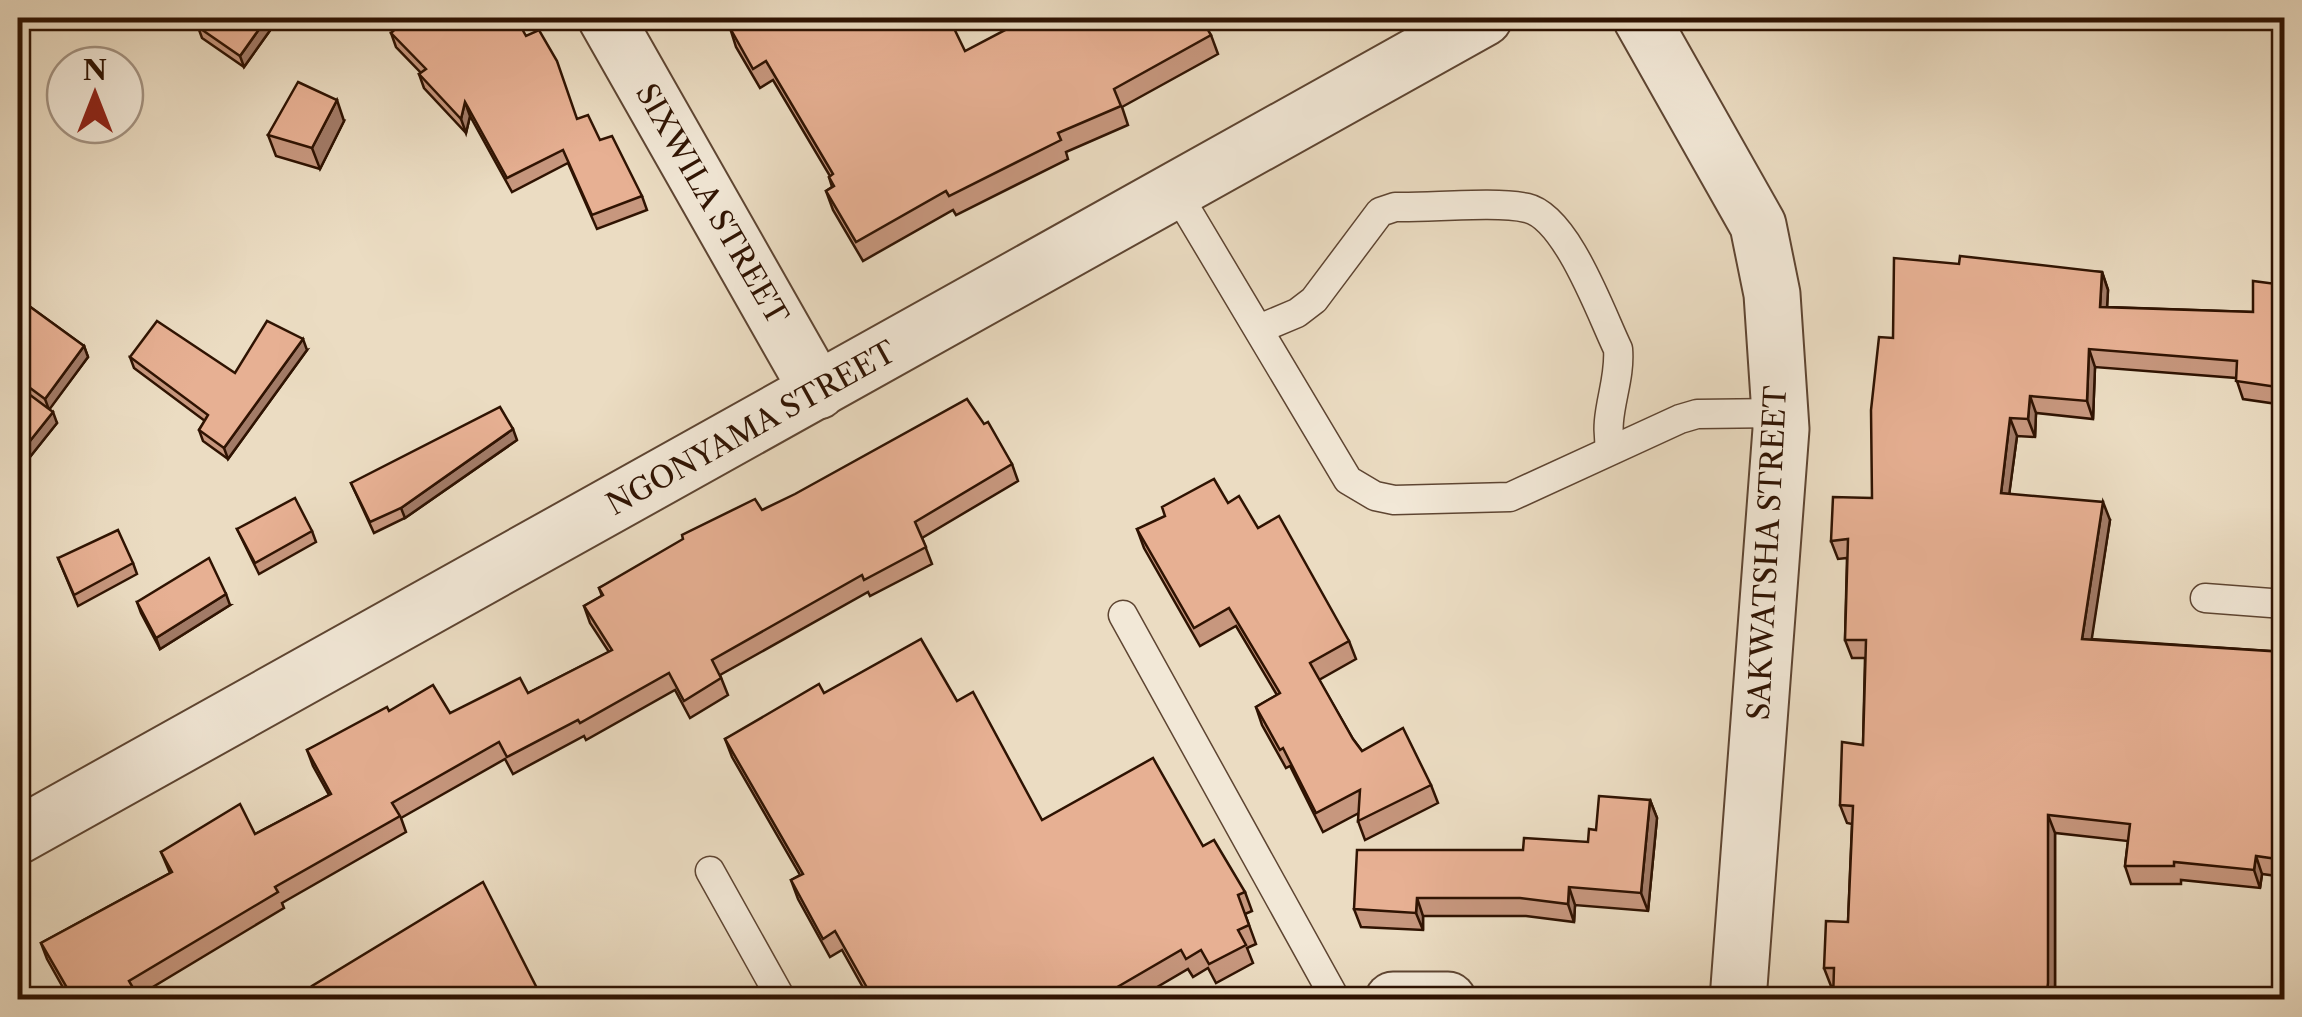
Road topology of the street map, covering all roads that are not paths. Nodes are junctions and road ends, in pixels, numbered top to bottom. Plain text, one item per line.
1 (606, 18) edge
2 (1484, 18) edge
3 (1641, 18) edge
4 (1175, 190) junction
5 (1259, 329) junction
6 (818, 391) junction
7 (1780, 414) junction
8 (1611, 450) junction
9 (2206, 598) dead end
10 (2284, 604) edge
11 (1122, 615) dead end
12 (18, 836) edge
13 (710, 871) dead end
14 (782, 1000) edge
15 (1336, 1000) edge
16 (1393, 1000) edge
17 (1448, 1000) edge
18 (1738, 1000) edge

1 - 6 street, SIXWILA STREET
2 - 4 street, NGONYAMA STREET
3 - 7 street, SAKWATSHA STREET
4 - 5 lane
4 - 6 street, NGONYAMA STREET
5 - 8 lane
5 - 8 lane
6 - 12 street, NGONYAMA STREET
7 - 8 lane
7 - 18 street, SAKWATSHA STREET
9 - 10 lane
11 - 15 lane
13 - 14 lane
16 - 17 street

